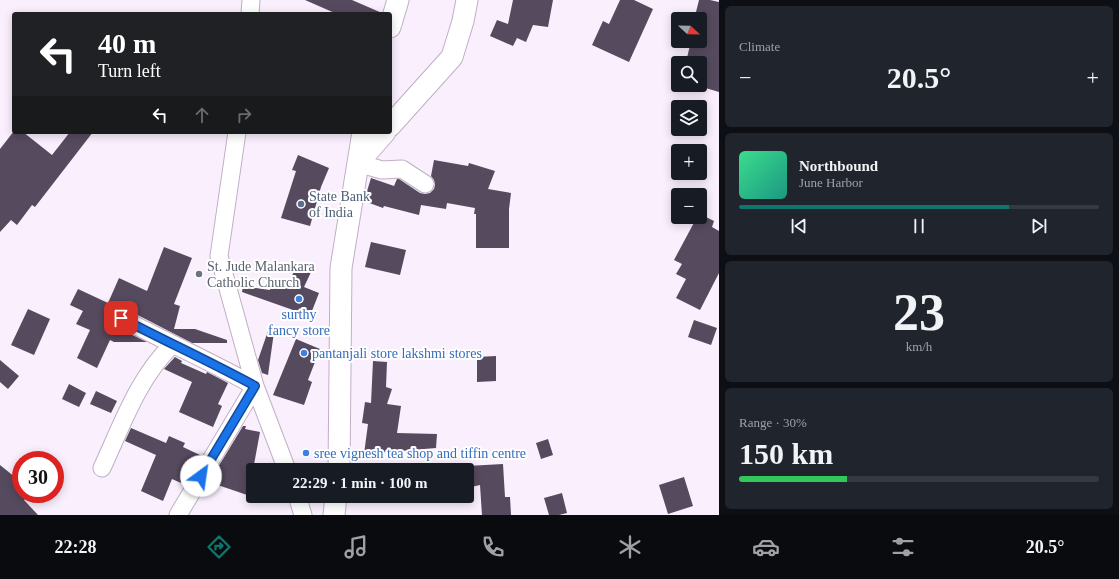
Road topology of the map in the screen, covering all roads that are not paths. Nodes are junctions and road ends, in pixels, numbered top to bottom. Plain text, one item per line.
1 (251, 0) edge
2 (398, 0) edge
3 (467, 0) edge
4 (250, 12) edge
5 (392, 20) edge
6 (392, 124) edge
7 (237, 134) edge
8 (363, 134) edge
9 (383, 134) edge
10 (357, 163) junction
11 (425, 184) dead end
12 (121, 318) dead end
13 (172, 345) junction
14 (255, 386) junction
15 (284, 463) edge
16 (339, 463) edge
17 (102, 468) dead end
18 (299, 503) edge
19 (335, 503) edge
20 (178, 515) edge
21 (303, 515) edge
22 (334, 515) edge

1 - 4 street
2 - 5 main road
3 - 6 main road
7 - 14 street
8 - 10 main road
9 - 10 main road
10 - 11 street
10 - 16 main road
12 - 13 street
13 - 14 street
13 - 17 street
14 - 15 street
14 - 20 street
18 - 21 street
19 - 22 main road

